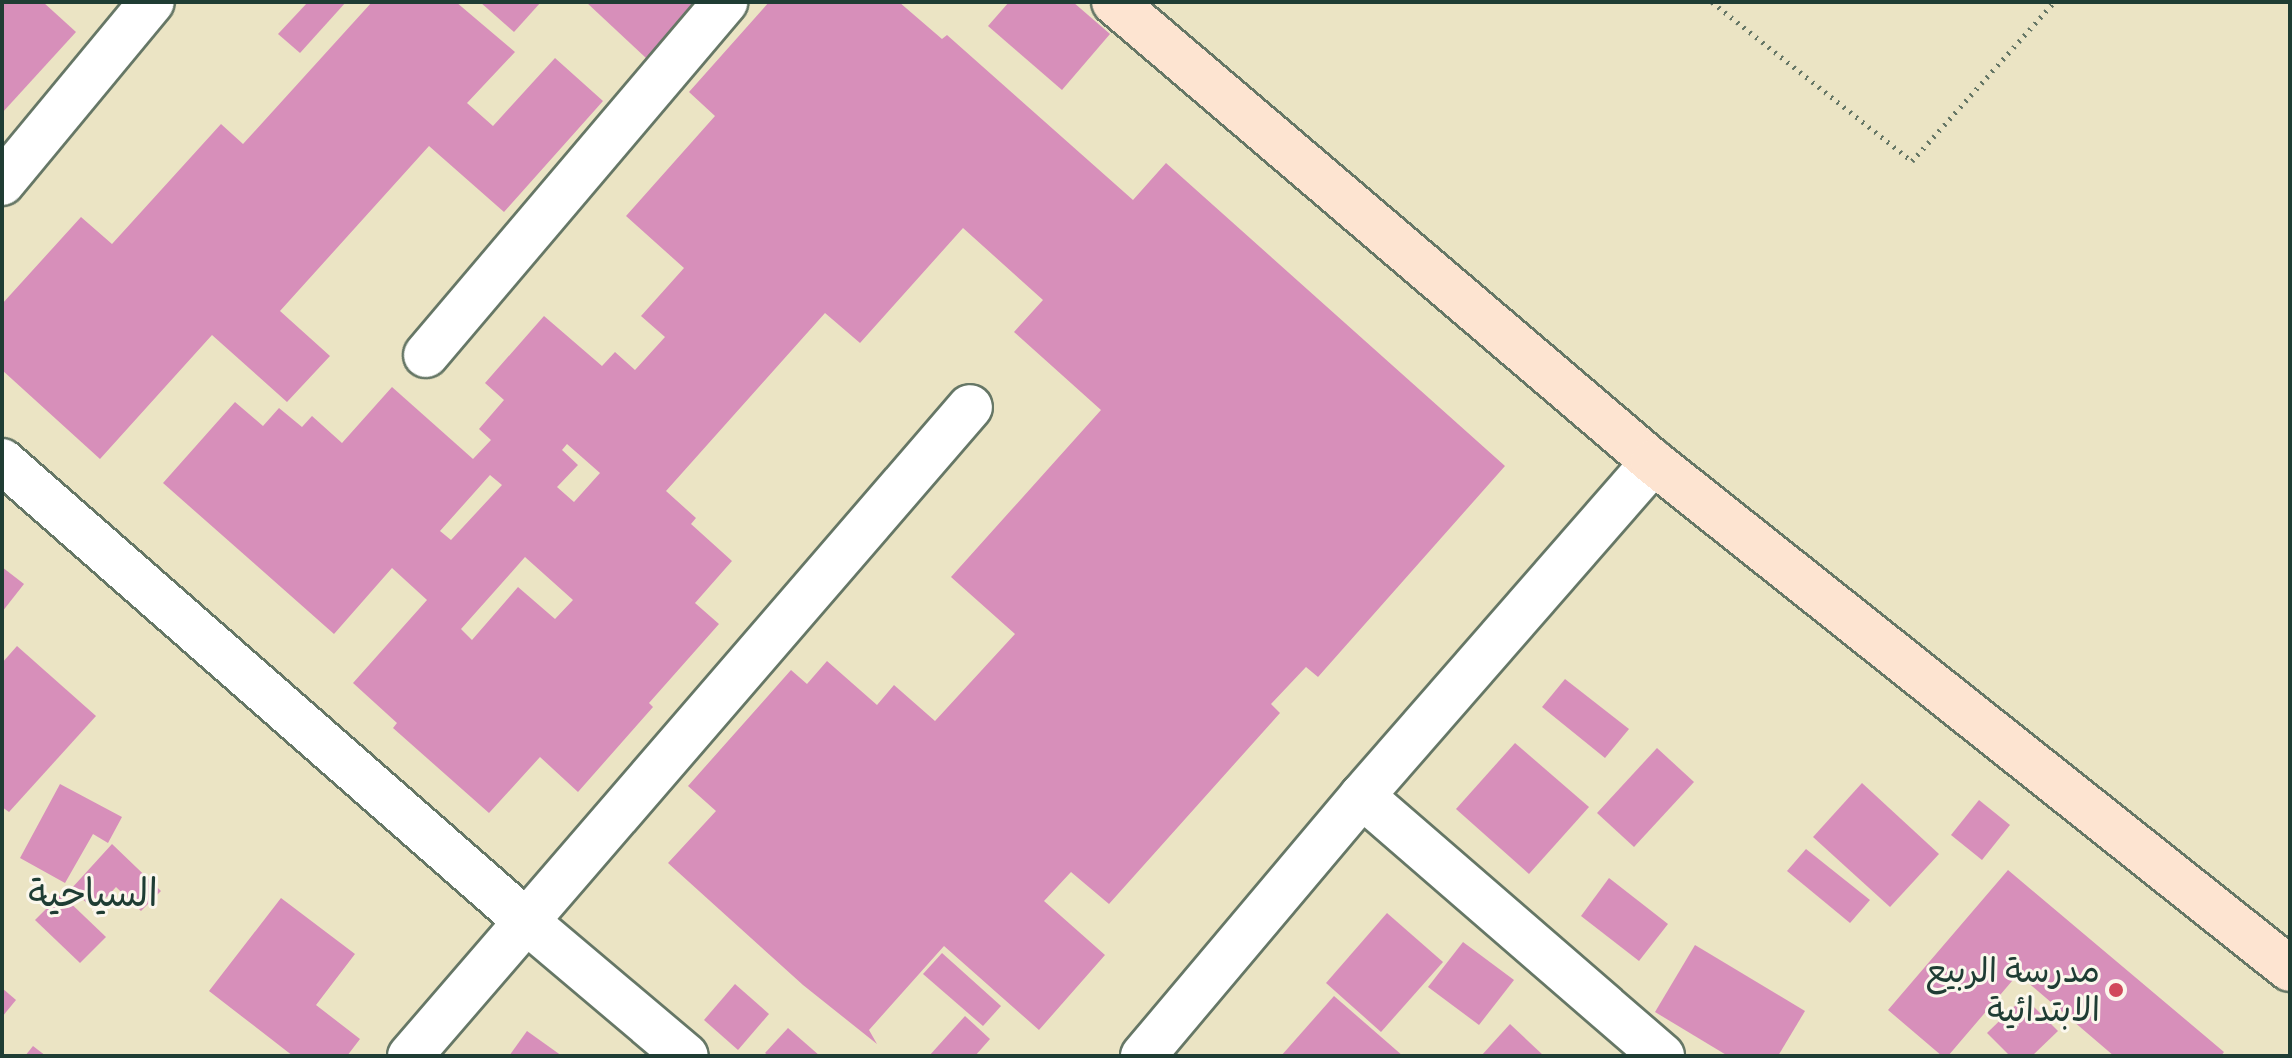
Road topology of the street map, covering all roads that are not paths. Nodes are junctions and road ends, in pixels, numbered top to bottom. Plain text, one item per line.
1 (152, 2) edge
2 (725, 2) edge
3 (1114, 2) edge
4 (2, 183) edge
5 (426, 355) dead end
6 (970, 407) dead end
7 (2, 461) edge
8 (1653, 462) junction
9 (1362, 796) junction
10 (526, 921) junction
11 (2290, 969) edge
12 (410, 1056) edge
13 (686, 1056) edge
14 (1143, 1056) edge
15 (1662, 1056) edge

1 - 4 street
2 - 5 street
3 - 8 street
6 - 10 street
7 - 10 street
8 - 9 street
8 - 11 street
9 - 14 street
9 - 15 street
10 - 12 street
10 - 13 street

